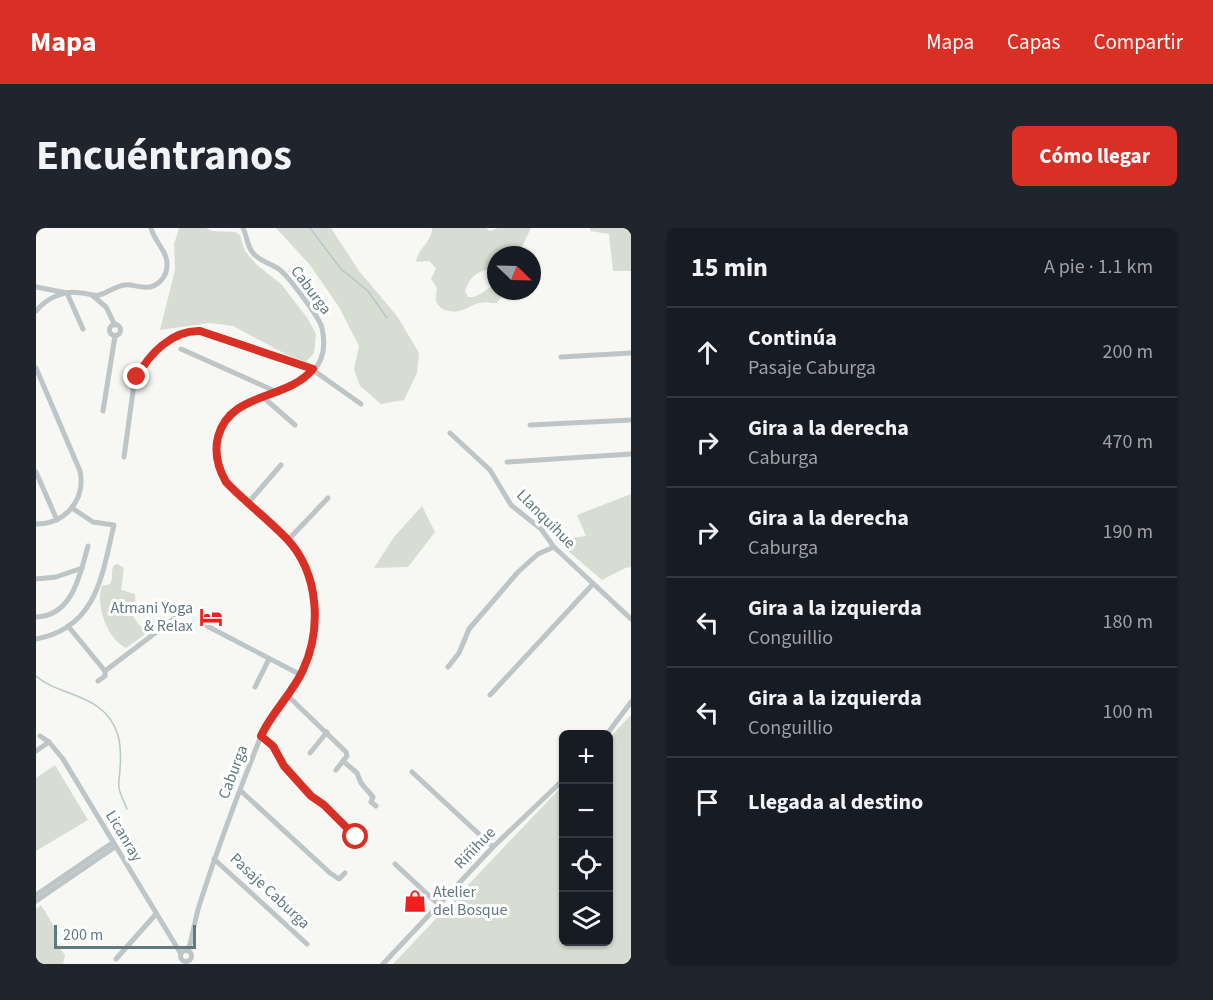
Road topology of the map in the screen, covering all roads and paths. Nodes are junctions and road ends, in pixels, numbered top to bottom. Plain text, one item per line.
1 (151, 228) edge
2 (243, 228) edge
3 (36, 287) edge
4 (109, 291) junction
5 (67, 293) junction
6 (92, 295) junction
7 (106, 307) junction
8 (36, 311) edge
9 (83, 329) dead end
10 (181, 349) dead end
11 (631, 353) edge
12 (561, 357) dead end
13 (36, 368) edge
14 (313, 369) junction
15 (277, 392) junction
16 (263, 397) junction
17 (361, 405) dead end
18 (103, 411) dead end
19 (631, 420) edge
20 (295, 425) dead end
21 (530, 426) dead end
22 (450, 434) dead end
23 (631, 454) edge
24 (124, 457) dead end
25 (507, 462) dead end
26 (281, 465) dead end
27 (36, 472) edge
28 (328, 498) dead end
29 (248, 503) junction
30 (72, 508) junction
31 (57, 520) junction
32 (36, 524) edge
33 (288, 540) junction
34 (88, 546) dead end
35 (554, 547) junction
36 (82, 568) junction
37 (36, 577) edge
38 (593, 584) junction
39 (201, 612) dead end
40 (36, 615) edge
41 (175, 618) dead end
42 (631, 619) edge
43 (68, 626) junction
44 (36, 639) edge
45 (269, 659) junction
46 (448, 667) dead end
47 (105, 671) junction
48 (301, 675) junction
49 (98, 681) dead end
50 (255, 687) dead end
51 (490, 695) dead end
52 (288, 696) junction
53 (631, 702) edge
54 (611, 730) edge
55 (327, 732) junction
56 (40, 736) dead end
57 (261, 736) junction
58 (50, 742) junction
59 (36, 751) edge
60 (310, 753) dead end
61 (343, 760) junction
62 (336, 770) dead end
63 (412, 772) dead end
64 (559, 784) edge
65 (241, 791) junction
66 (376, 806) dead end
67 (363, 831) dead end
68 (113, 845) junction
69 (493, 847) junction
70 (214, 859) junction
71 (395, 864) dead end
72 (345, 873) dead end
73 (36, 895) edge
74 (36, 901) edge
75 (439, 905) junction
76 (156, 914) junction
77 (307, 944) dead end
78 (188, 951) junction
79 (181, 954) junction
80 (116, 959) dead end
81 (186, 963) edge
82 (383, 964) edge

1 - 4 street
2 - 14 street, Caburga
3 - 5 street
4 - 6 street
4 - 7 street
5 - 6 street
5 - 8 street
5 - 9 street
6 - 7 street
7 - 18 street
10 - 15 street
11 - 12 street
13 - 30 street
14 - 15 street, Caburga
14 - 17 street
14 - 24 street
15 - 16 street, Caburga
16 - 20 street
16 - 29 street, Caburga
19 - 21 street
22 - 35 street, Llanquihue
23 - 25 street
26 - 29 street
27 - 31 street
28 - 33 street
29 - 33 street, Caburga
30 - 31 street
30 - 43 street
31 - 32 street
33 - 48 street, Caburga
34 - 36 street
35 - 38 street, Llanquihue
35 - 46 street
36 - 37 street
36 - 40 street
38 - 42 street, Llanquihue
38 - 51 street
39 - 45 street
41 - 47 street
43 - 44 street
43 - 47 street
45 - 48 street
45 - 50 street
47 - 49 street
48 - 52 street, Caburga
52 - 55 street
52 - 57 street, Caburga
53 - 54 street
55 - 60 street
55 - 61 street
56 - 58 street, Licanray
57 - 65 street, Caburga
57 - 67 street
58 - 59 street
58 - 68 street, Licanray
61 - 62 street
61 - 66 street
63 - 69 street
64 - 69 street, Riñihue
65 - 70 street, Caburga
65 - 72 street
68 - 73 street
68 - 74 street
68 - 76 street, Licanray
69 - 75 street, Riñihue
70 - 77 street, Pasaje Caburga
70 - 78 street, Caburga
71 - 75 street
75 - 82 street, Riñihue
76 - 79 street, Licanray
76 - 80 street
78 - 79 street
78 - 81 street, Caburga
79 - 81 street, Caburga

